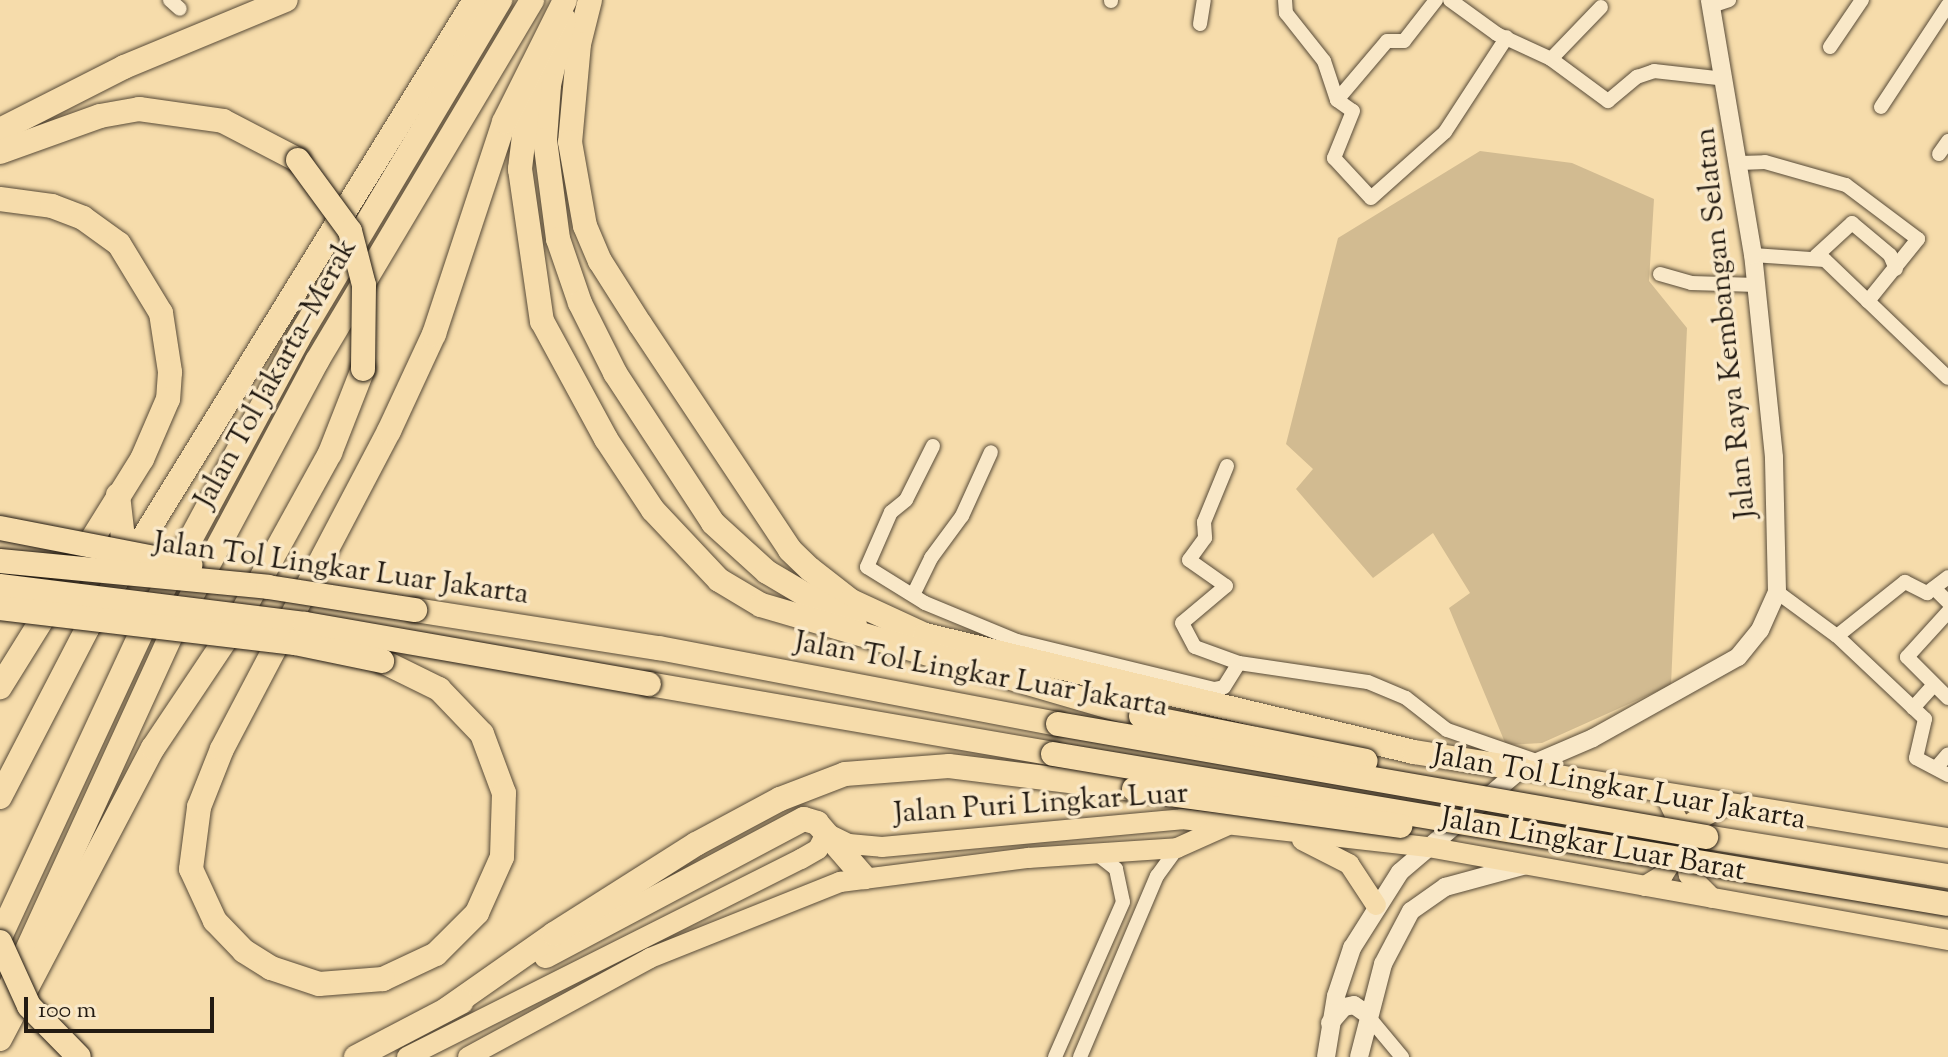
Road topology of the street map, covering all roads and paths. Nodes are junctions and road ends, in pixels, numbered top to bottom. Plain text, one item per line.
1 (286, 0) edge
2 (475, 0) edge
3 (500, 0) edge
4 (532, 0) edge
5 (567, 0) edge
6 (590, 0) edge
7 (1204, 0) edge
8 (1285, 0) edge
9 (1436, 0) edge
10 (1450, 0) edge
11 (1862, 0) edge
12 (1716, 2) edge
13 (1948, 5) edge
14 (1601, 7) dead end
15 (1200, 24) dead end
16 (1507, 37) junction
17 (540, 44) junction
18 (1830, 47) dead end
19 (1551, 59) junction
20 (1725, 79) junction
21 (1337, 100) junction
22 (1881, 107) dead end
23 (0, 130) edge
24 (1948, 141) edge
25 (0, 152) edge
26 (1939, 154) dead end
27 (1740, 163) junction
28 (0, 199) edge
29 (1753, 255) junction
30 (1816, 256) junction
31 (1896, 269) junction
32 (1660, 274) dead end
33 (1757, 285) junction
34 (1868, 301) junction
35 (1948, 378) edge
36 (933, 446) dead end
37 (991, 452) dead end
38 (1227, 466) dead end
39 (118, 495) junction
40 (0, 528) edge
41 (0, 561) edge
42 (126, 564) junction
43 (1948, 577) edge
44 (0, 586) edge
45 (268, 587) junction
46 (1934, 588) junction
47 (1777, 592) junction
48 (914, 593) junction
49 (1948, 602) edge
50 (0, 608) edge
51 (1948, 612) edge
52 (1837, 636) junction
53 (872, 639) junction
54 (1239, 663) junction
55 (1934, 685) junction
56 (0, 687) edge
57 (1948, 698) edge
58 (1913, 708) junction
59 (1593, 738) junction
60 (1948, 754) edge
61 (1528, 765) junction
62 (1942, 772) edge
63 (1585, 783) junction
64 (1653, 794) junction
65 (0, 797) edge
66 (1685, 799) junction
67 (1725, 806) junction
68 (1226, 826) junction
69 (1454, 826) junction
70 (1284, 832) junction
71 (826, 833) junction
72 (1608, 833) junction
73 (1948, 838) edge
74 (1428, 847) junction
75 (1177, 848) junction
76 (1093, 852) junction
77 (1465, 854) junction
78 (791, 864) junction
79 (1526, 865) junction
80 (1948, 876) edge
81 (864, 877) junction
82 (1638, 885) junction
83 (802, 896) junction
84 (1712, 898) junction
85 (1948, 904) edge
86 (1376, 905) junction
87 (0, 940) edge
88 (1948, 940) edge
89 (0, 1009) edge
90 (447, 1009) junction
91 (1367, 1015) junction
92 (1330, 1023) junction
93 (0, 1039) edge
94 (79, 1057) edge
95 (356, 1057) edge
96 (407, 1057) edge
97 (468, 1057) edge
98 (1055, 1057) edge
99 (1080, 1057) edge
100 (1326, 1057) edge
101 (1359, 1057) edge
102 (1402, 1057) edge

1 - 23 highway
2 - 42 highway
3 - 87 highway, Jalan Tol Jakarta–Merak
4 - 89 highway, Jalan Tol Jakarta–Merak
5 - 17 highway
5 - 53 highway
6 - 61 highway
7 - 15 street
8 - 21 street
9 - 21 street
10 - 16 street
11 - 18 street
12 - 20 main road, Jalan Raya Kembangan Selatan
13 - 22 street
14 - 19 street
16 - 19 street
16 - 21 street
17 - 50 highway, bridge
17 - 53 highway
19 - 20 street
20 - 27 main road, Jalan Raya Kembangan Selatan
24 - 26 street
25 - 93 highway, bridge
27 - 29 main road, Jalan Raya Kembangan Selatan
27 - 31 street
28 - 39 highway
29 - 30 street
29 - 33 main road, Jalan Raya Kembangan Selatan
30 - 31 street
30 - 34 street
31 - 34 street
32 - 33 street
33 - 47 main road, Jalan Raya Kembangan Selatan
34 - 35 street
36 - 48 street
37 - 48 street
38 - 54 street
39 - 42 highway
39 - 56 highway
40 - 45 highway, bridge
41 - 45 highway, Jalan Tol Lingkar Luar Jakarta, bridge
42 - 65 highway
43 - 46 street
44 - 72 highway, Jalan Tol Lingkar Luar Jakarta, bridge
45 - 72 highway, Jalan Tol Lingkar Luar Jakarta, bridge
46 - 49 street
46 - 52 street
47 - 52 street
47 - 59 main road, Jalan Raya Kembangan Selatan
48 - 54 street
51 - 55 street
52 - 58 street
53 - 72 highway, bridge
54 - 61 street
55 - 57 street
55 - 58 street
58 - 62 street
59 - 61 main road, Jalan Raya Kembangan Selatan
59 - 63 main road
60 - 62 street
61 - 63 main road, Jalan Lingkar Luar Barat
61 - 69 main road, Jalan Raya Kembangan Selatan
63 - 64 main road, Jalan Lingkar Luar Barat
64 - 66 main road, Jalan Lingkar Luar Barat
64 - 82 main road
66 - 67 main road, Jalan Lingkar Luar Barat
66 - 82 main road
67 - 73 main road, Jalan Lingkar Luar Barat
67 - 84 main road
68 - 70 main road, Jalan Lingkar Luar Barat
68 - 71 main road, Jalan Puri Lingkar Luar
68 - 75 main road, Jalan Puri Lingkar Luar
69 - 74 main road, Jalan Raya Kembangan Selatan
69 - 77 main road
70 - 74 main road, Jalan Lingkar Luar Barat
70 - 86 main road
71 - 78 main road
71 - 81 highway
71 - 90 highway
72 - 80 highway, Jalan Tol Lingkar Luar Jakarta, bridge
72 - 85 highway, Jalan Tol Lingkar Luar Jakarta, bridge
72 - 90 highway, bridge
74 - 77 main road, Jalan Lingkar Luar Barat
74 - 86 main road, Jalan Raya Kembangan Selatan
75 - 76 main road, Jalan Puri Lingkar Luar
75 - 99 street
76 - 81 main road, Jalan Puri Lingkar Luar
76 - 98 street
77 - 79 main road, Jalan Lingkar Luar Barat
78 - 83 main road
78 - 96 main road
79 - 82 main road, Jalan Lingkar Luar Barat
79 - 91 main road
81 - 83 main road, Jalan Puri Lingkar Luar
82 - 84 main road, Jalan Lingkar Luar Barat
83 - 97 main road, Jalan Puri Lingkar Luar
84 - 88 main road, Jalan Lingkar Luar Barat
86 - 92 main road, Jalan Raya Kembangan Selatan
87 - 94 highway, bridge
90 - 95 highway
91 - 92 main road
91 - 101 main road
91 - 102 street
92 - 100 main road, Jalan Raya Kembangan Selatan

